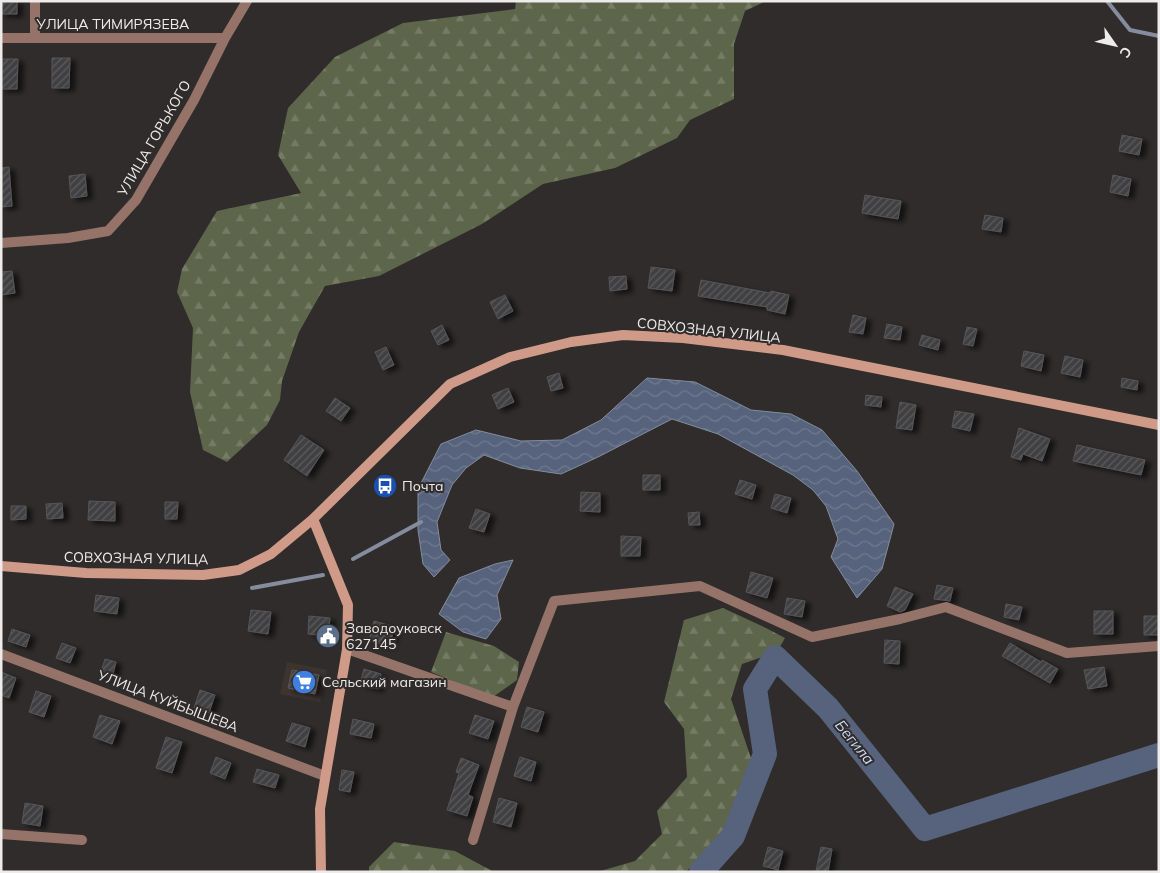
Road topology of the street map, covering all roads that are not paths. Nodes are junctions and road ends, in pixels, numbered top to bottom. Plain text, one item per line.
1 (35, 1) edge
2 (247, 1) edge
3 (1, 38) edge
4 (35, 38) junction
5 (225, 38) junction
6 (1, 242) edge
7 (1159, 425) edge
8 (313, 519) junction
9 (1, 566) edge
10 (1159, 646) edge
11 (347, 649) junction
12 (1, 654) edge
13 (513, 708) junction
14 (325, 776) junction
15 (1, 834) edge
16 (82, 840) dead end
17 (473, 840) dead end
18 (321, 872) edge

1 - 4 street
2 - 5 street, УЛИЦА ГОРЬКОГО
3 - 4 street, УЛИЦА ТИМИРЯЗЕВА
4 - 5 street, УЛИЦА ТИМИРЯЗЕВА
5 - 6 street, УЛИЦА ГОРЬКОГО
7 - 8 street, СОВХОЗНАЯ УЛИЦА
8 - 9 street, СОВХОЗНАЯ УЛИЦА
8 - 11 street
10 - 13 street
11 - 13 street
11 - 14 street
12 - 14 street, УЛИЦА КУЙБЫШЕВА
13 - 17 street
14 - 18 street
15 - 16 street

